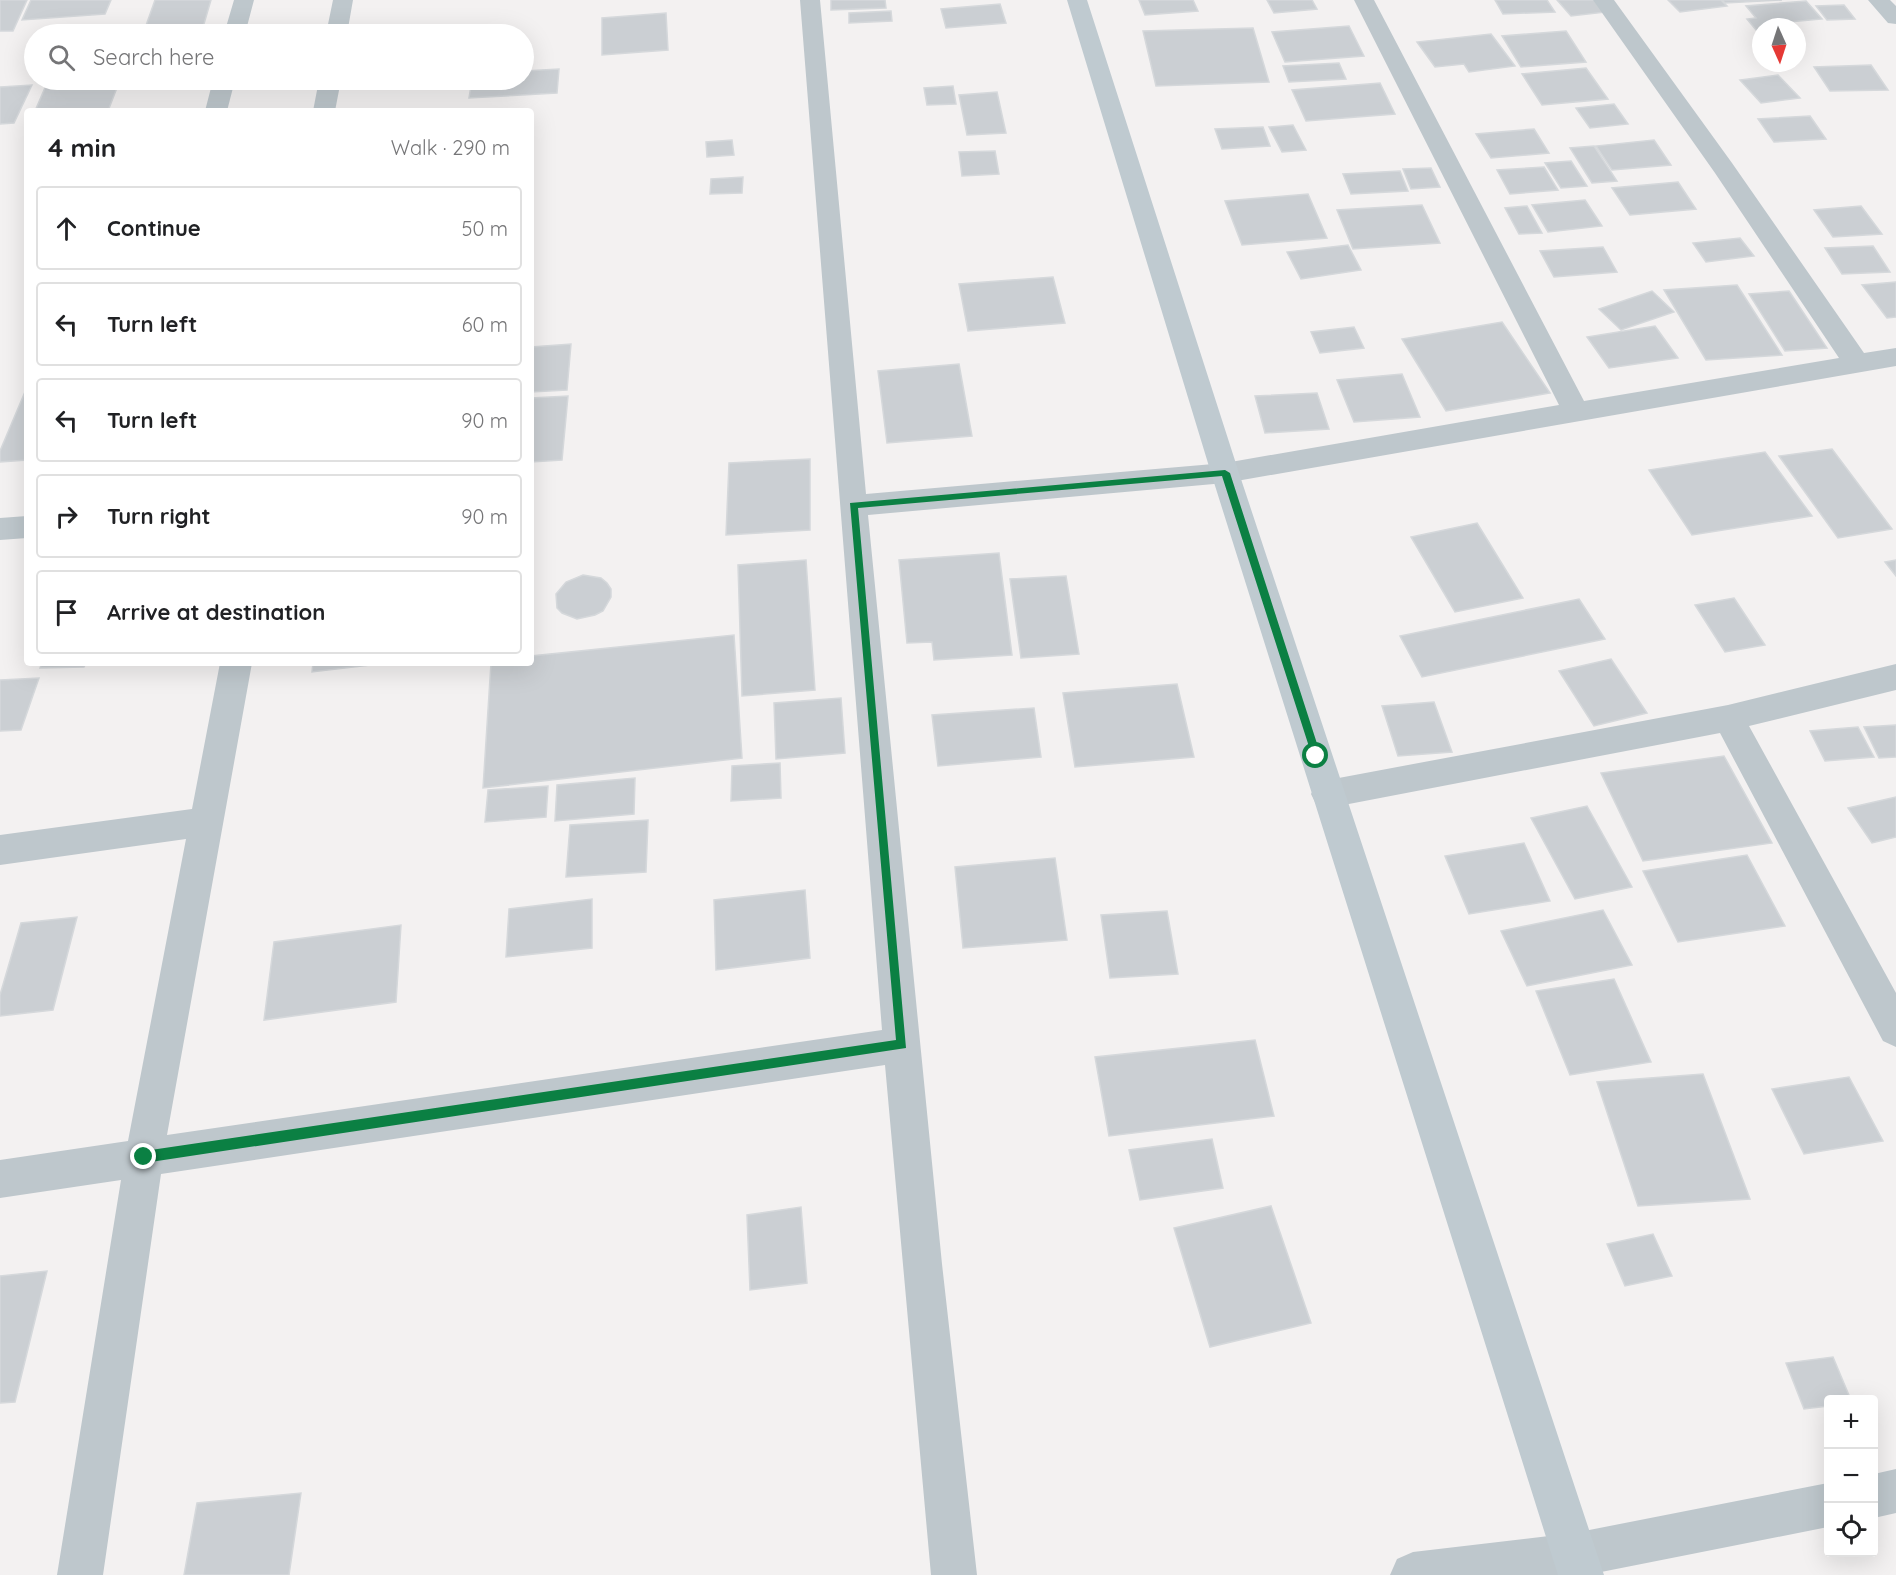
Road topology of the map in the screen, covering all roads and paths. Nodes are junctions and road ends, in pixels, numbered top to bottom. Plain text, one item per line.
1 (244, 0) edge
2 (343, 0) edge
3 (810, 0) edge
4 (1077, 0) edge
5 (1364, 0) edge
6 (1603, 0) edge
7 (1878, 0) edge
8 (1896, 18) edge
9 (238, 24) edge
10 (339, 24) edge
11 (221, 90) edge
12 (328, 90) edge
13 (217, 108) edge
14 (325, 108) edge
15 (1896, 357) edge
16 (1857, 364) junction
17 (1576, 412) junction
18 (1225, 473) junction
19 (853, 506) junction
20 (24, 527) edge
21 (0, 529) edge
22 (235, 666) edge
23 (1896, 677) edge
24 (1728, 718) junction
25 (1328, 794) junction
26 (206, 822) junction
27 (0, 850) edge
28 (1896, 1029) edge
29 (902, 1045) junction
30 (144, 1157) junction
31 (0, 1179) edge
32 (1896, 1491) edge
33 (1878, 1495) edge
34 (1824, 1505) edge
35 (1577, 1565) edge
36 (80, 1575) edge
37 (954, 1575) edge
38 (1413, 1575) edge

1 - 9 street
2 - 10 street
3 - 19 street
4 - 18 street
5 - 17 street
6 - 16 street
7 - 8 street
11 - 13 street
12 - 14 street
15 - 16 street
16 - 17 street
17 - 18 street
18 - 19 street
18 - 25 street
19 - 29 street
20 - 21 street
22 - 26 street
23 - 24 street
24 - 25 street
24 - 28 street
25 - 35 street
26 - 27 street
26 - 30 street
29 - 30 street
29 - 37 street
30 - 31 street
30 - 36 street
32 - 33 street
34 - 35 street
35 - 38 street

